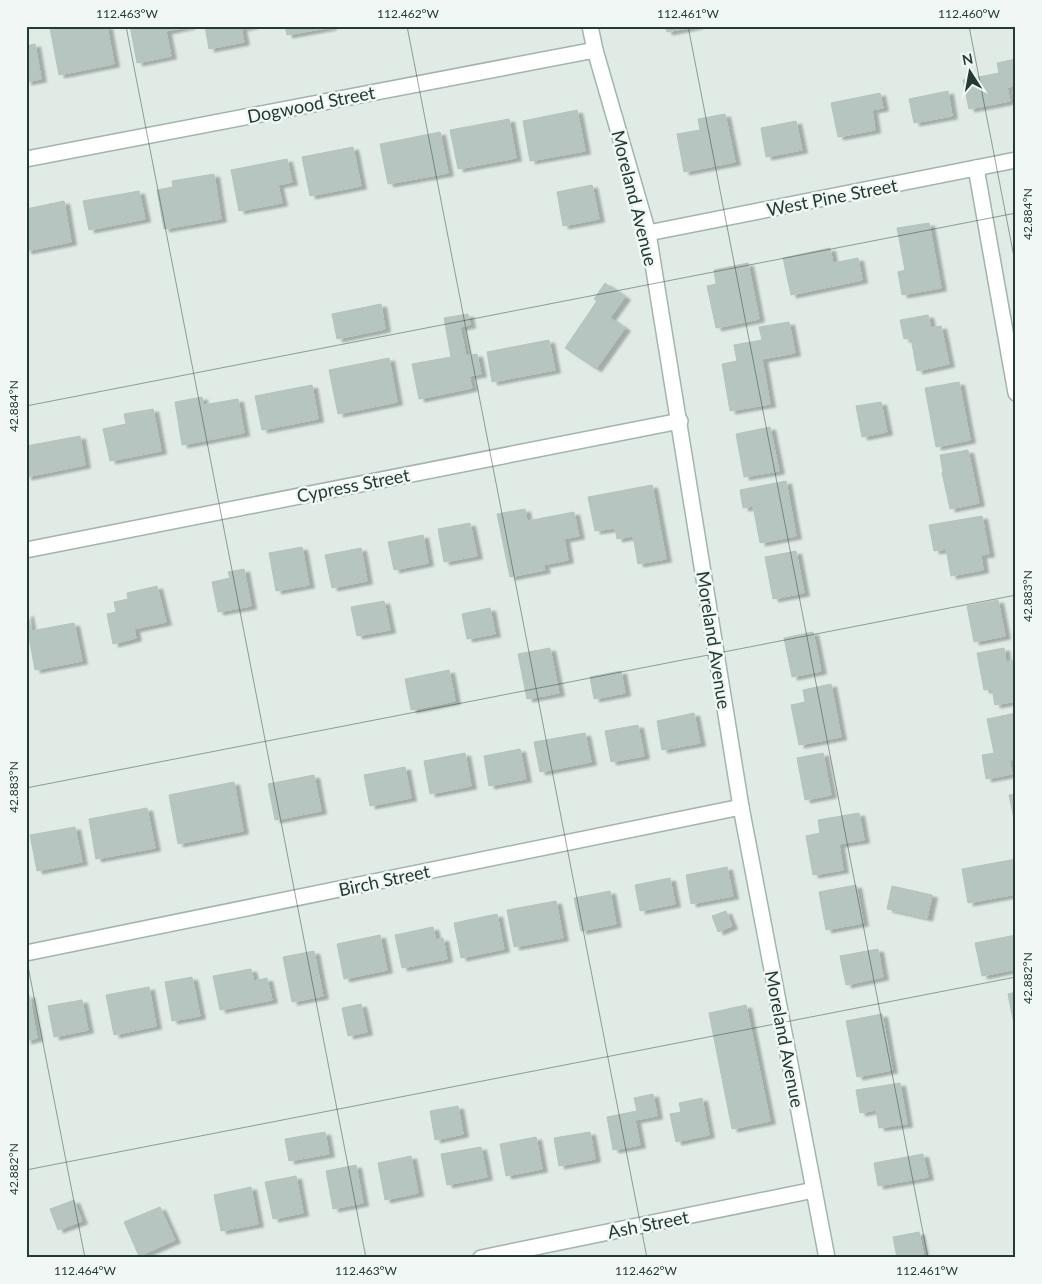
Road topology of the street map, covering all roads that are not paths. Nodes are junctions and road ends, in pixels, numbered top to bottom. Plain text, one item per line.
1 (590, 26) edge
2 (595, 50) junction
3 (26, 159) edge
4 (1016, 160) edge
5 (976, 168) junction
6 (648, 233) junction
7 (1016, 393) edge
8 (680, 421) junction
9 (26, 550) edge
10 (741, 807) junction
11 (26, 953) edge
12 (814, 1190) junction
13 (482, 1258) edge
14 (826, 1258) edge

1 - 2 street, Moreland Avenue
2 - 3 street, Dogwood Street
2 - 6 street, Moreland Avenue
4 - 5 street, West Pine Street
5 - 6 street, West Pine Street
5 - 7 street
6 - 8 street, Moreland Avenue
8 - 9 street, Cypress Street
8 - 10 street, Moreland Avenue
10 - 11 street, Birch Street
10 - 12 street, Moreland Avenue
12 - 13 street, Ash Street
12 - 14 street, Moreland Avenue

